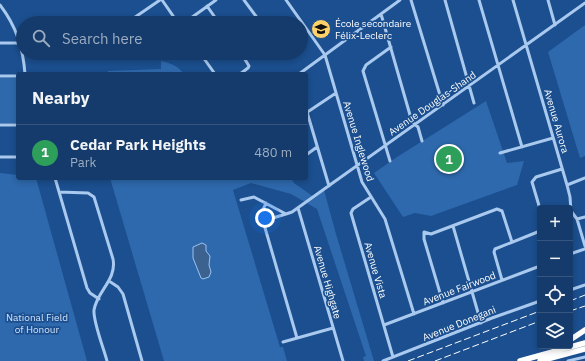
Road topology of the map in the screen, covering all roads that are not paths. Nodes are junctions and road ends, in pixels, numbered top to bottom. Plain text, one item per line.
1 (161, 0) edge
2 (216, 0) edge
3 (244, 0) edge
4 (286, 0) edge
5 (400, 0) edge
6 (411, 0) edge
7 (445, 0) edge
8 (479, 0) edge
9 (513, 0) edge
10 (548, 0) edge
11 (585, 3) edge
12 (0, 5) edge
13 (207, 6) junction
14 (381, 14) junction
15 (137, 16) edge
16 (173, 16) edge
17 (193, 16) edge
18 (215, 16) edge
19 (256, 16) edge
20 (296, 16) edge
21 (555, 25) junction
22 (16, 32) edge
23 (308, 33) edge
24 (0, 43) edge
25 (16, 43) edge
26 (526, 46) junction
27 (390, 47) junction
28 (325, 55) junction
29 (24, 60) edge
30 (205, 60) edge
31 (245, 60) edge
32 (498, 66) junction
33 (25, 72) edge
34 (214, 72) edge
35 (243, 72) edge
36 (302, 72) edge
37 (0, 76) edge
38 (16, 76) edge
39 (470, 86) junction
40 (336, 93) junction
41 (474, 102) dead end
42 (443, 105) junction
43 (308, 112) edge
44 (308, 116) edge
45 (0, 125) edge
46 (16, 125) edge
47 (415, 125) junction
48 (553, 138) junction
49 (422, 141) dead end
50 (385, 146) junction
51 (317, 147) junction
52 (522, 147) junction
53 (500, 153) dead end
54 (308, 154) edge
55 (0, 157) edge
56 (16, 157) edge
57 (390, 161) dead end
58 (357, 166) junction
59 (562, 169) junction
60 (585, 178) edge
61 (55, 180) edge
62 (567, 185) junction
63 (329, 186) junction
64 (59, 192) junction
65 (371, 197) junction
66 (242, 200) dead end
67 (266, 203) junction
68 (539, 205) edge
69 (570, 205) edge
70 (298, 208) junction
71 (286, 214) junction
72 (573, 215) edge
73 (585, 217) edge
74 (577, 219) junction
75 (263, 221) junction
76 (453, 226) junction
77 (537, 232) edge
78 (512, 242) junction
79 (585, 246) edge
80 (585, 249) edge
81 (573, 253) edge
82 (537, 267) edge
83 (502, 280) junction
84 (109, 281) junction
85 (585, 285) edge
86 (573, 289) edge
87 (472, 292) junction
88 (98, 299) junction
89 (537, 302) edge
90 (443, 303) junction
91 (414, 314) junction
92 (481, 323) junction
93 (384, 326) junction
94 (333, 328) junction
95 (585, 330) edge
96 (297, 338) junction
97 (573, 338) edge
98 (283, 342) dead end
99 (585, 343) edge
100 (554, 349) edge
101 (585, 349) edge
102 (585, 356) edge
103 (393, 357) junction
104 (540, 358) edge
105 (107, 361) edge
106 (142, 361) edge
107 (343, 361) edge
108 (384, 361) edge
109 (520, 361) edge
110 (568, 361) edge

1 - 15 street
1 - 16 street
2 - 13 street
3 - 19 street
4 - 20 street, Avenue Inglewood
5 - 14 street
6 - 42 street
7 - 39 street
8 - 32 street
9 - 26 street, Avenue Aurora
10 - 21 street
11 - 21 street, Avenue Douglas-Shand
12 - 22 street
13 - 17 street
13 - 18 street
14 - 27 street
14 - 28 street
21 - 26 street, Avenue Douglas-Shand
23 - 28 street, Avenue Inglewood
24 - 25 street
26 - 32 street, Avenue Douglas-Shand
26 - 48 street, Avenue Aurora
27 - 47 street
27 - 50 street
28 - 36 street
28 - 40 street, Avenue Inglewood
29 - 33 street
30 - 34 street
31 - 35 street
32 - 39 street, Avenue Douglas-Shand
32 - 52 street
37 - 38 street
39 - 41 street
39 - 42 street, Avenue Douglas-Shand
40 - 43 street
40 - 58 street, Avenue Inglewood
42 - 47 street, Avenue Douglas-Shand
44 - 51 street
45 - 46 street
47 - 49 street
47 - 50 street, Avenue Douglas-Shand
48 - 52 street
48 - 59 street, Avenue Aurora
50 - 57 street
50 - 58 street, Avenue Douglas-Shand
51 - 54 street
51 - 63 street
52 - 53 street
55 - 56 street
58 - 63 street, Avenue Douglas-Shand
58 - 65 street, Avenue Inglewood
59 - 62 street, Avenue Aurora
59 - 68 street
60 - 62 street
61 - 64 street
62 - 69 street, Avenue Aurora
63 - 70 street, Avenue Douglas-Shand
64 - 84 street
64 - 88 street
65 - 91 street, Avenue Inglewood
65 - 93 street, Avenue Vista
66 - 67 street
67 - 71 street
67 - 75 street
70 - 71 street, Avenue Douglas-Shand
70 - 94 street, Avenue Highgate
71 - 75 street, Avenue Douglas-Shand
72 - 74 street, Avenue Aurora
73 - 74 street
74 - 79 street, Avenue Aurora
75 - 96 street
76 - 78 street
76 - 87 street
76 - 90 street
77 - 78 street
78 - 83 street
80 - 81 street
82 - 83 street, Avenue Fairwood
83 - 87 street, Avenue Fairwood
84 - 88 street
84 - 106 street
85 - 86 street
87 - 90 street, Avenue Fairwood
87 - 92 street
88 - 105 street
89 - 92 street, Avenue Donegani
90 - 91 street, Avenue Fairwood
91 - 93 street, Avenue Fairwood
92 - 103 street, Avenue Donegani
93 - 103 street, Avenue Vista
94 - 96 street
94 - 107 street, Avenue Highgate
95 - 97 highway
96 - 98 street
99 - 104 highway
100 - 104 highway
101 - 104 highway
102 - 110 street
103 - 108 street, Avenue Donegani
104 - 109 highway

